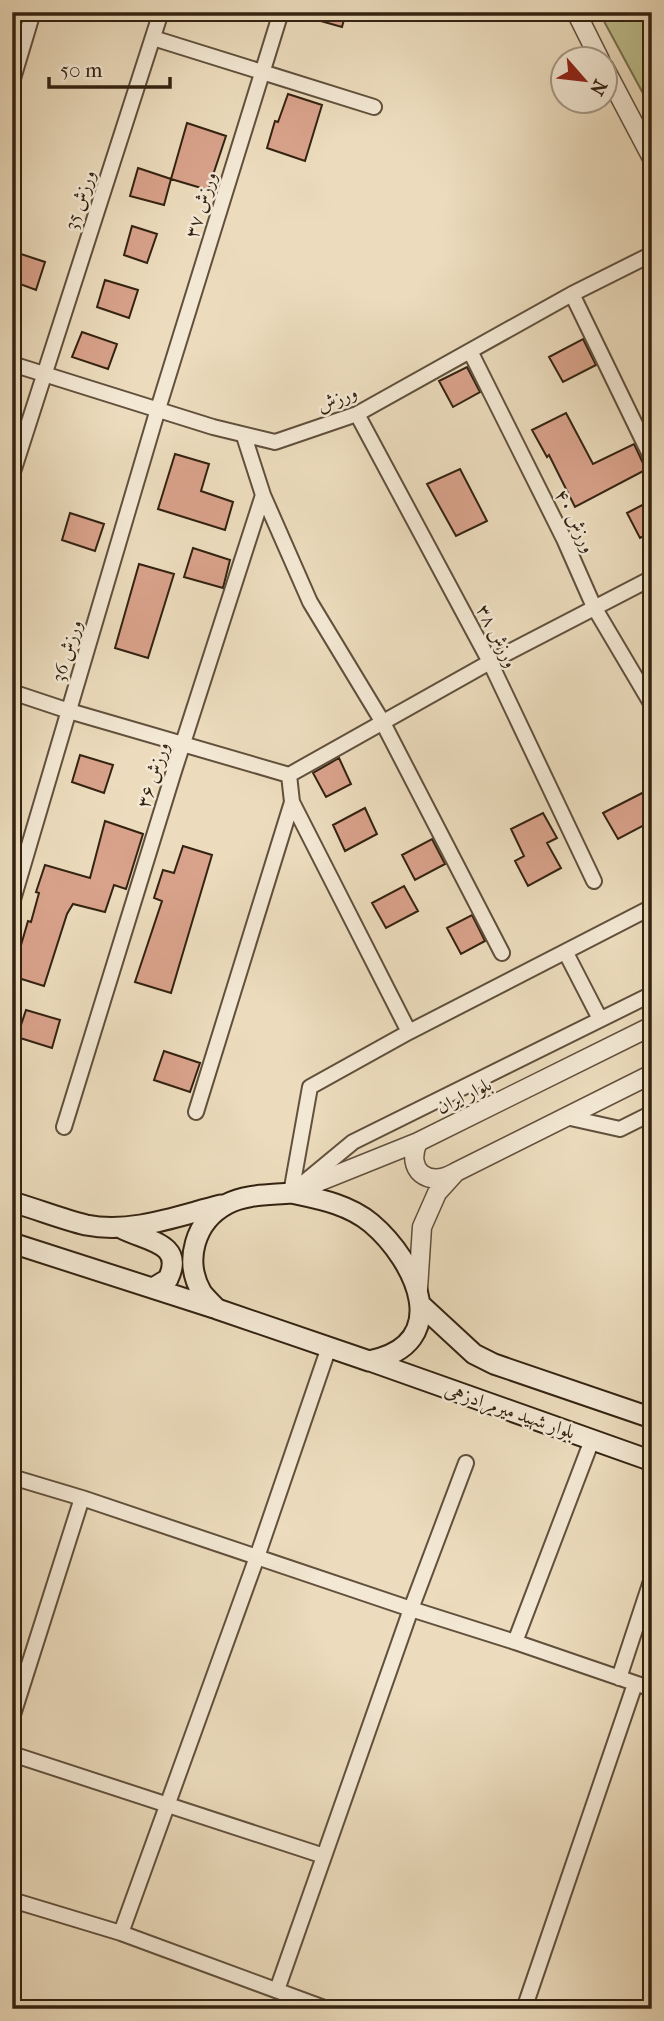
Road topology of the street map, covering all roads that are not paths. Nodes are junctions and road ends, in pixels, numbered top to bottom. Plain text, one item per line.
1 (33, 12) edge
2 (161, 12) edge
3 (281, 12) edge
4 (576, 12) edge
5 (153, 38) junction
6 (593, 46) edge
7 (262, 74) junction
8 (12, 82) edge
9 (618, 94) edge
10 (374, 107) dead end
11 (652, 158) edge
12 (652, 254) edge
13 (572, 294) junction
14 (470, 351) junction
15 (12, 364) edge
16 (44, 374) junction
17 (158, 410) junction
18 (357, 414) junction
19 (244, 436) junction
20 (652, 459) edge
21 (12, 475) edge
22 (263, 495) junction
23 (652, 578) edge
24 (594, 607) junction
25 (490, 662) junction
26 (12, 692) edge
27 (652, 705) edge
28 (69, 711) junction
29 (382, 722) junction
30 (184, 743) junction
31 (289, 775) junction
32 (292, 802) junction
33 (594, 881) dead end
34 (12, 903) edge
35 (652, 907) edge
36 (502, 953) dead end
37 (566, 953) junction
38 (652, 994) edge
39 (600, 1019) junction
40 (652, 1026) edge
41 (409, 1032) junction
42 (652, 1074) edge
43 (196, 1112) dead end
44 (652, 1113) edge
45 (566, 1116) junction
46 (64, 1127) dead end
47 (418, 1142) junction
48 (456, 1172) junction
49 (291, 1193) junction
50 (12, 1202) edge
51 (229, 1203) junction
52 (120, 1227) junction
53 (12, 1243) edge
54 (153, 1288) junction
55 (420, 1297) junction
56 (217, 1309) junction
57 (329, 1347) junction
58 (369, 1361) junction
59 (652, 1418) edge
60 (592, 1440) junction
61 (652, 1461) edge
62 (466, 1463) dead end
63 (12, 1477) edge
64 (82, 1498) junction
65 (257, 1557) junction
66 (652, 1578) edge
67 (411, 1609) junction
68 (515, 1642) junction
69 (619, 1678) junction
70 (635, 1684) junction
71 (652, 1689) edge
72 (12, 1718) edge
73 (12, 1754) edge
74 (167, 1805) junction
75 (324, 1856) junction
76 (12, 1900) edge
77 (121, 1933) junction
78 (276, 1990) junction
79 (327, 2009) edge
80 (524, 2009) edge

1 - 8 street
2 - 5 street, ورزش 35
3 - 7 street, ورزش ۳۷
4 - 6 street
5 - 7 street
5 - 16 street, ورزش 35
7 - 10 street
7 - 17 street, ورزش ۳۷
9 - 11 street
12 - 13 street, ورزش
13 - 14 street, ورزش
13 - 20 street
14 - 18 street, ورزش
14 - 24 street, ورزش ۴۰
15 - 16 street, ورزش
16 - 17 street, ورزش
16 - 21 street, ورزش 35
17 - 19 street, ورزش
17 - 28 street, ورزش 36
18 - 19 street, ورزش
18 - 25 street, ورزش ۳۸
19 - 22 street
22 - 29 street
22 - 30 street, ورزش ۳۶
23 - 24 street
24 - 25 street
24 - 27 street, ورزش ۴۰
25 - 29 street
25 - 33 street, ورزش ۳۸
26 - 28 street
28 - 30 street
28 - 34 street, ورزش 36
29 - 31 street
29 - 36 street
30 - 31 street
30 - 46 street, ورزش ۳۶
31 - 32 street
32 - 41 street
32 - 43 street
35 - 37 street
37 - 39 street
37 - 41 street
38 - 39 street
39 - 49 street
40 - 47 street, بلوار ایران
41 - 49 street
42 - 45 street
44 - 45 street
45 - 48 street
47 - 48 street
47 - 49 street, بلوار ایران
48 - 55 street
49 - 51 main road
49 - 55 main road
50 - 52 main road
51 - 52 main road
51 - 56 main road
52 - 54 main road
53 - 54 main road
54 - 56 main road
55 - 58 main road
55 - 59 main road, بلوار شهید میرمرادزهی
56 - 57 main road
57 - 58 main road
57 - 65 street
58 - 60 main road, بلوار شهید میرمرادزهی
60 - 61 main road, بلوار شهید میرمرادزهی
60 - 68 street
62 - 67 street
63 - 64 street
64 - 65 street
64 - 72 street
65 - 67 street
65 - 74 street
66 - 69 street
67 - 68 street
67 - 75 street
68 - 69 street
69 - 70 street
70 - 71 street
70 - 80 street
73 - 74 street
74 - 75 street
74 - 77 street
75 - 78 street
76 - 77 street
77 - 78 street
78 - 79 street

